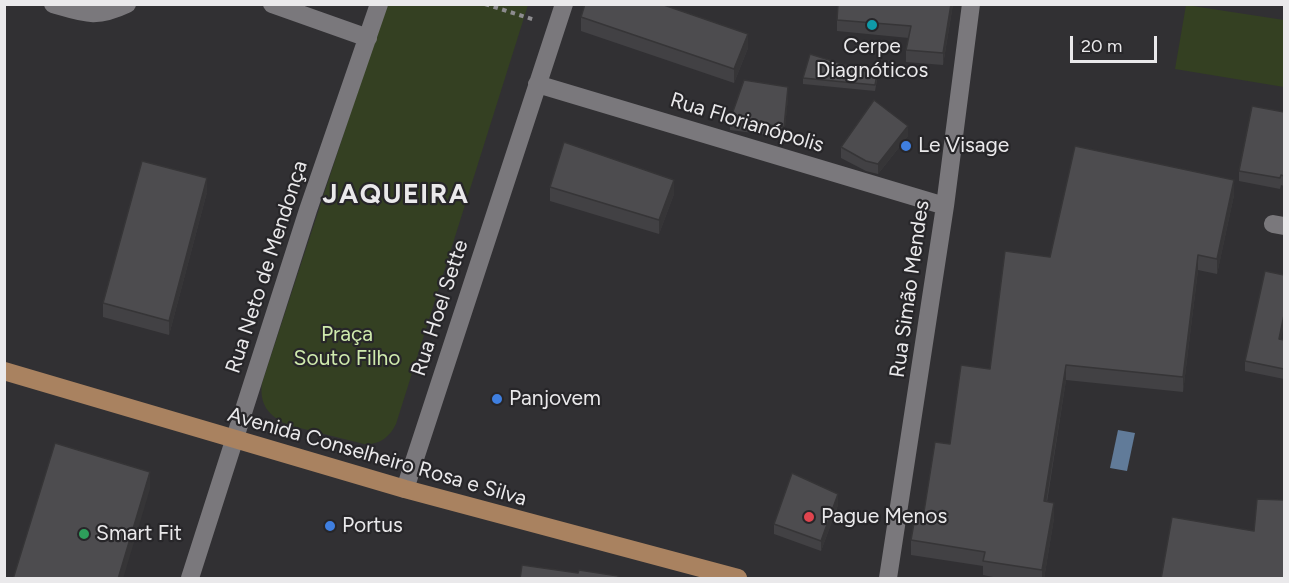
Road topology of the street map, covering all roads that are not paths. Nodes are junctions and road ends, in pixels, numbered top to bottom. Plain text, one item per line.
1 (53, 4) edge
2 (127, 4) edge
3 (272, 4) edge
4 (379, 4) edge
5 (564, 4) edge
6 (971, 4) edge
7 (368, 38) junction
8 (537, 84) junction
9 (945, 206) junction
10 (4, 371) edge
11 (235, 441) junction
12 (405, 489) junction
13 (190, 579) edge
14 (738, 579) edge
15 (888, 579) edge

1 - 2 street
3 - 7 street
4 - 7 street, Rua Neto de Mendonça
5 - 8 street, Rua Hoel Sette
6 - 9 street, Rua Simão Mendes
7 - 11 street, Rua Neto de Mendonça
8 - 9 street, Rua Florianópolis
8 - 12 street, Rua Hoel Sette
9 - 15 street, Rua Simão Mendes
10 - 11 main road, Avenida Conselheiro Rosa e Silva
11 - 12 main road, Avenida Conselheiro Rosa e Silva
11 - 13 street, Rua Neto de Mendonça
12 - 14 main road, Avenida Conselheiro Rosa e Silva

